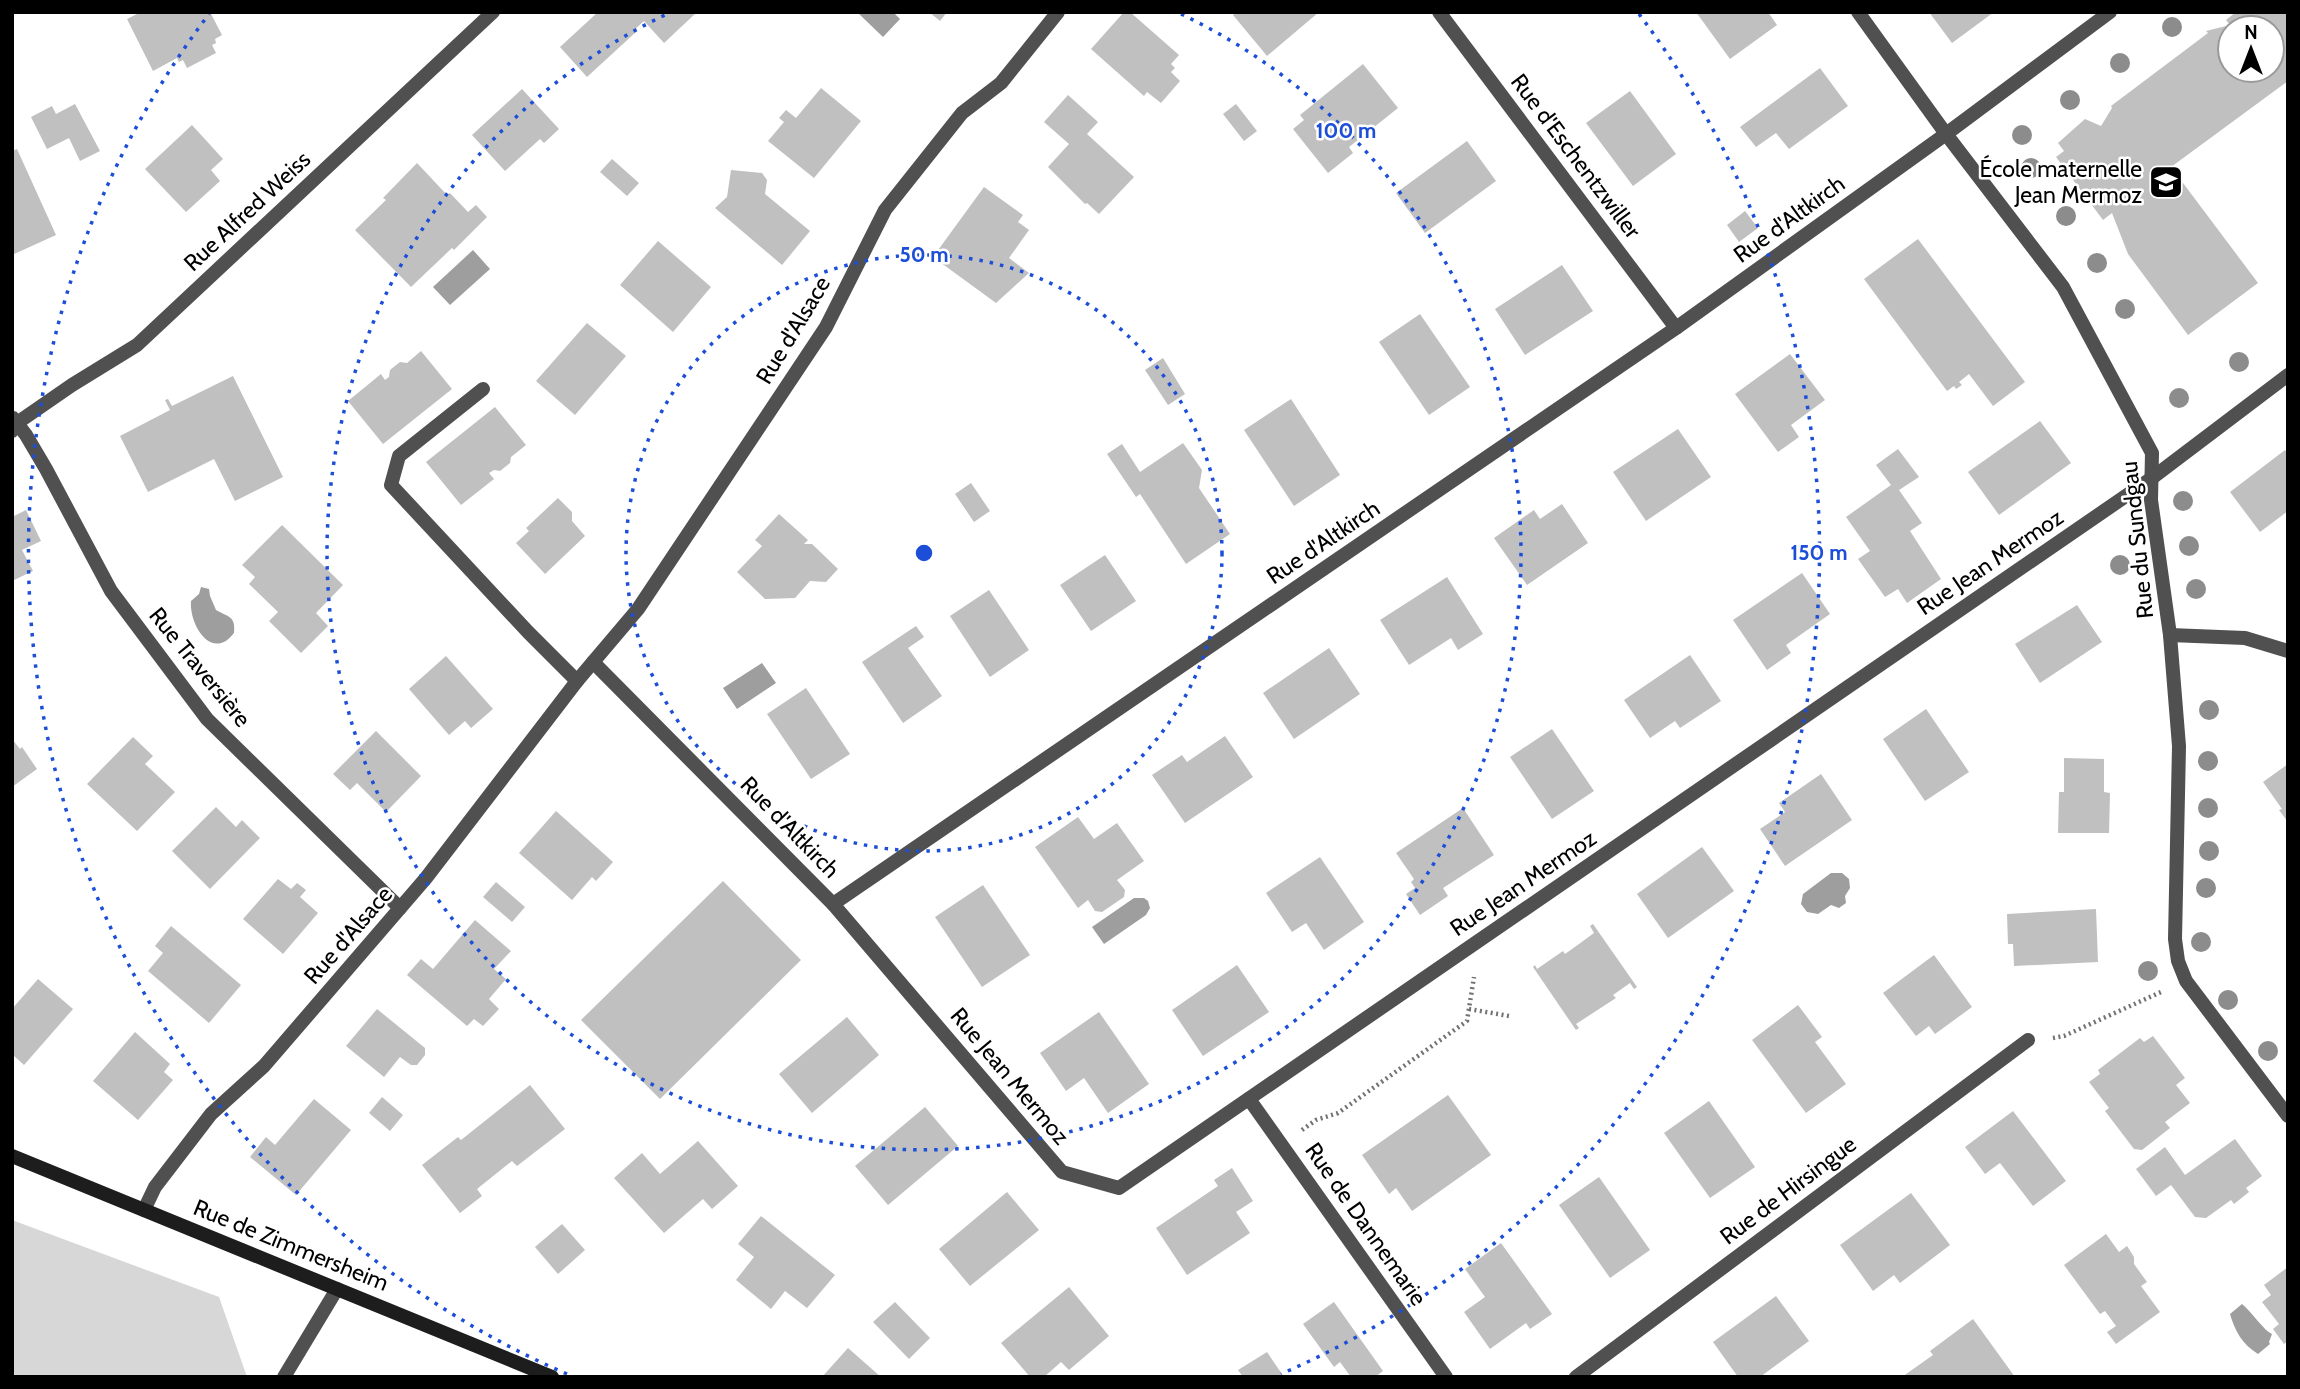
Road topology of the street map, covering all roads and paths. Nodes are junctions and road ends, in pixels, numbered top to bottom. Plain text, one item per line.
1 (493, 12) edge
2 (1058, 12) edge
3 (1439, 12) edge
4 (1858, 12) edge
5 (2110, 12) edge
6 (1946, 134) junction
7 (1676, 328) junction
8 (2288, 374) edge
9 (483, 389) dead end
10 (14, 424) edge
11 (2152, 478) junction
12 (2170, 635) junction
13 (2288, 651) edge
14 (593, 662) junction
15 (577, 681) junction
16 (833, 904) junction
17 (400, 908) junction
18 (1475, 967) dead end
19 (2169, 989) dead end
20 (1469, 1009) junction
21 (1510, 1016) dead end
22 (2028, 1040) joint
23 (1249, 1099) junction
24 (2288, 1116) edge
25 (1299, 1133) dead end
26 (12, 1157) edge
27 (144, 1210) junction
28 (337, 1289) junction
29 (284, 1377) edge
30 (552, 1377) edge
31 (1446, 1377) edge
32 (1576, 1377) edge

1 - 10 street, Rue Alfred Weiss
2 - 14 street, Rue d'Alsace
3 - 7 street, Rue d'Eschentzwiller
4 - 6 street, Rue du Sundgau
5 - 6 street, Rue d'Altkirch
6 - 7 street, Rue d'Altkirch
6 - 11 street, Rue du Sundgau
7 - 16 street, Rue d'Altkirch
8 - 11 street, Rue Jean Mermoz
9 - 15 street
10 - 17 street, Rue Traversière
11 - 12 street, Rue du Sundgau
11 - 23 street, Rue Jean Mermoz
12 - 13 street
12 - 24 street, Rue du Sundgau
14 - 15 street, Rue d'Alsace
14 - 16 street, Rue d'Altkirch
15 - 17 street, Rue d'Alsace
16 - 23 street, Rue Jean Mermoz
17 - 27 street, Rue d'Alsace
18 - 20 path
19 - 22 path
20 - 21 path
20 - 25 path
22 - 32 street, Rue de Hirsingue
23 - 31 street, Rue de Dannemarie
26 - 27 main road, Rue de Zimmersheim
27 - 28 main road, Rue de Zimmersheim
28 - 29 street
28 - 30 main road, Rue de Zimmersheim

